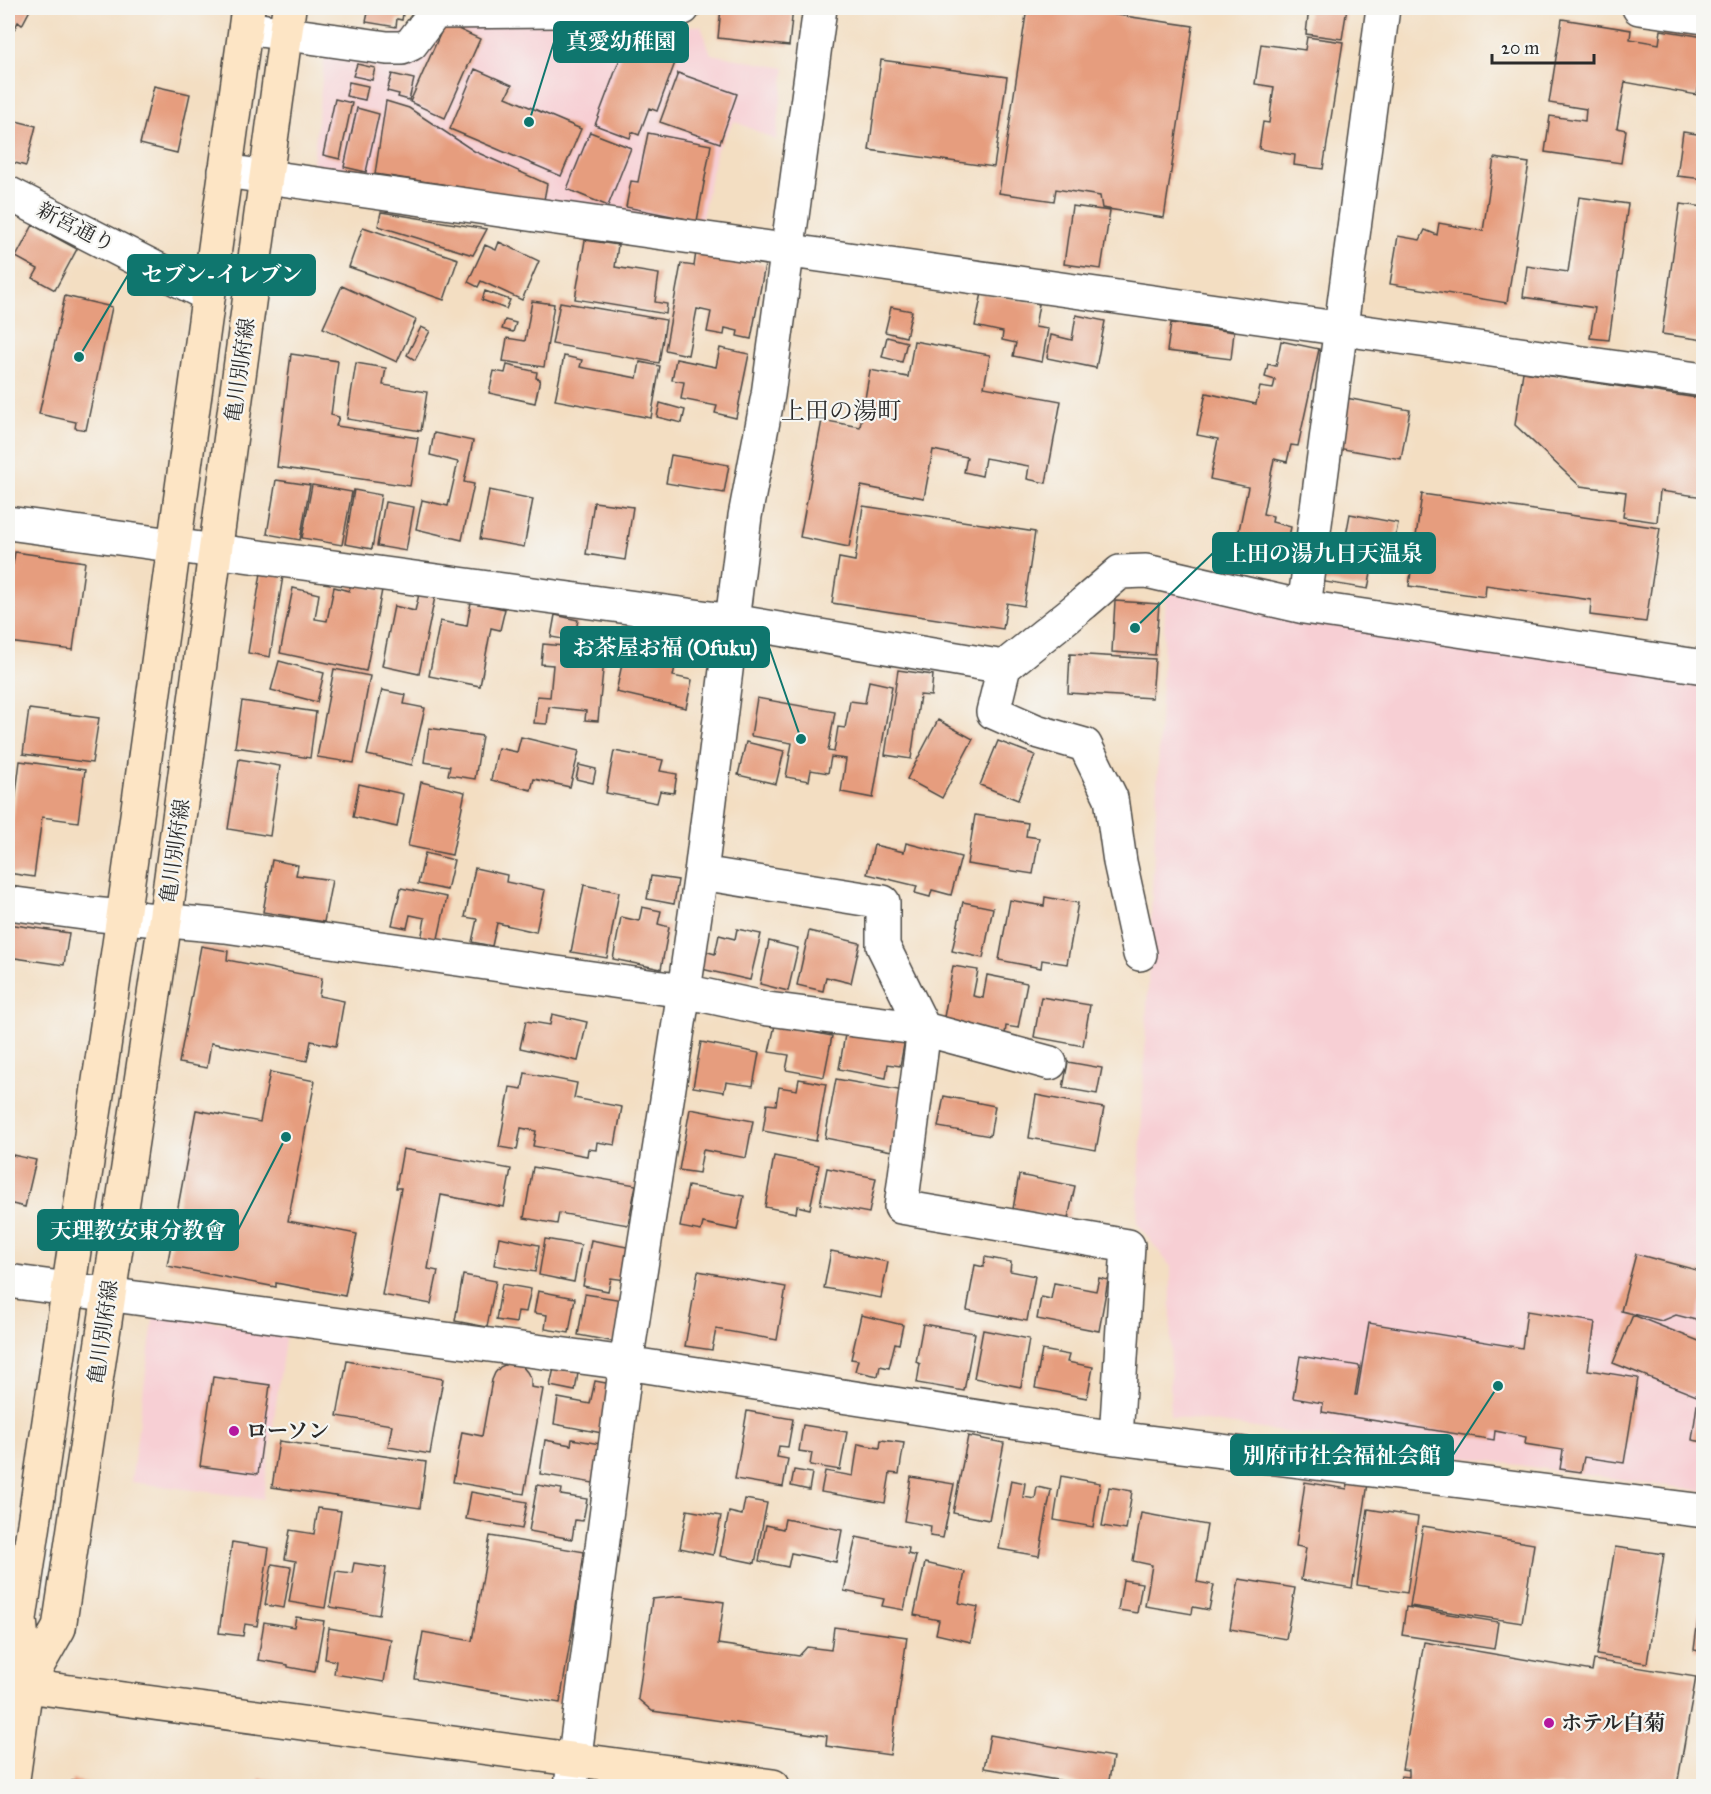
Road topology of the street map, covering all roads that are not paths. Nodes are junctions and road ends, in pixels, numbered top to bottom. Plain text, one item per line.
1 (683, 8) edge
2 (820, 8) edge
3 (1383, 8) edge
4 (1639, 8) edge
5 (1704, 17) edge
6 (247, 18) edge
7 (287, 21) edge
8 (225, 171) junction
9 (265, 176) junction
10 (8, 193) edge
11 (788, 250) junction
12 (207, 295) junction
13 (1340, 329) junction
14 (1704, 380) edge
15 (8, 522) edge
16 (174, 545) junction
17 (216, 550) junction
18 (1304, 607) junction
19 (732, 621) junction
20 (1004, 667) junction
21 (1704, 667) edge
22 (701, 873) junction
23 (8, 903) edge
24 (123, 917) junction
25 (165, 921) junction
26 (1140, 954) dead end
27 (684, 991) junction
28 (924, 1029) junction
29 (1050, 1063) dead end
30 (8, 1281) edge
31 (68, 1289) junction
32 (108, 1295) junction
33 (626, 1363) junction
34 (1116, 1438) junction
35 (1704, 1511) edge
36 (17, 1681) edge
37 (572, 1773) edge
38 (12, 1786) edge
39 (773, 1786) edge

1 - 7 street
2 - 11 street
3 - 13 street
4 - 5 street
6 - 7 street
6 - 8 main road, 亀川別府線
7 - 9 main road, 亀川別府線
8 - 9 street
8 - 12 main road, 亀川別府線
9 - 11 street
9 - 17 main road, 亀川別府線
10 - 12 street, 新宮通り
11 - 13 street
11 - 19 street
12 - 16 main road, 亀川別府線
13 - 14 street
13 - 18 street
15 - 16 street
16 - 17 street
16 - 24 main road, 亀川別府線
17 - 19 street
17 - 25 main road, 亀川別府線
18 - 20 street
18 - 21 street
19 - 20 street
19 - 22 street
20 - 26 street
22 - 27 street
22 - 28 street
23 - 24 street
24 - 25 street
24 - 31 main road, 亀川別府線
25 - 27 street
25 - 32 main road, 亀川別府線
27 - 28 street
27 - 33 street
28 - 29 street
28 - 34 street
30 - 31 street
31 - 32 street
31 - 36 main road, 亀川別府線
32 - 33 street
32 - 36 main road, 亀川別府線
33 - 34 street
33 - 37 street
34 - 35 street
36 - 37 main road
36 - 38 main road, 亀川別府線
37 - 39 main road

